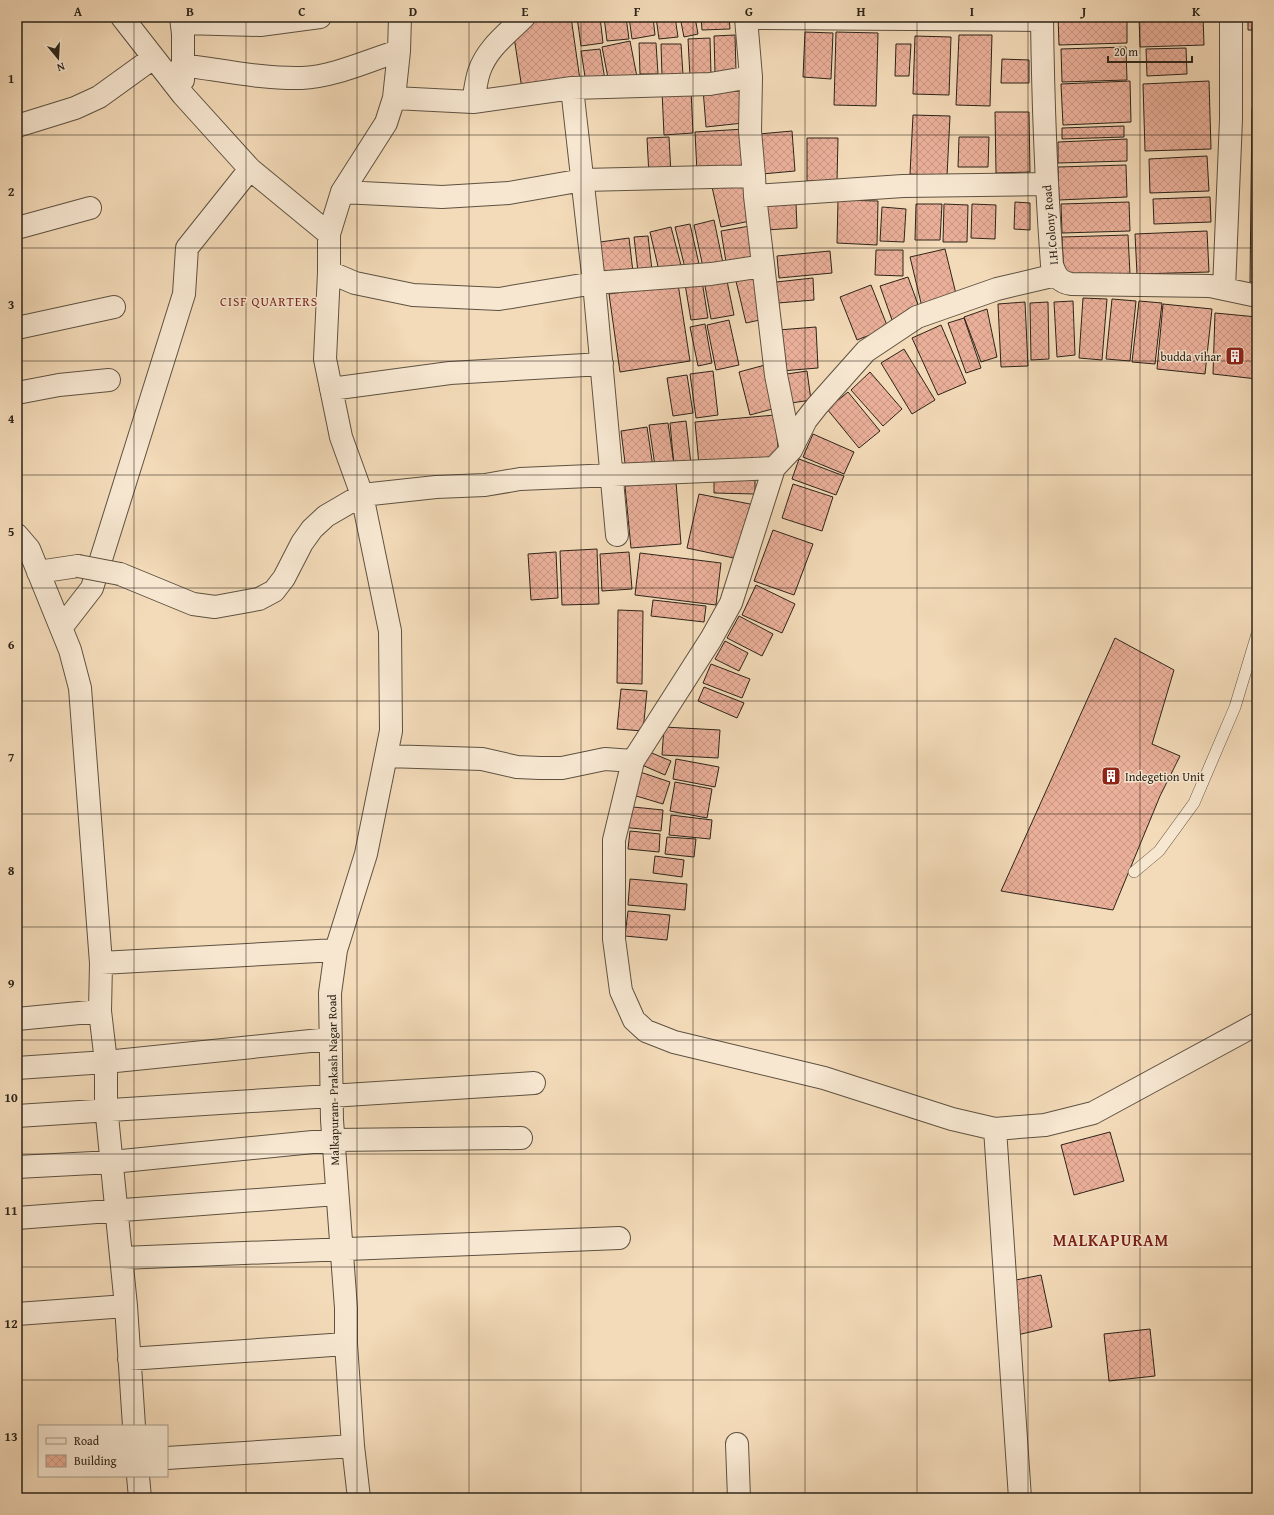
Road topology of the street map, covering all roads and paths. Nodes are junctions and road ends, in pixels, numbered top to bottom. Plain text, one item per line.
1 (122, 17) edge
2 (320, 17) edge
3 (400, 17) edge
4 (524, 17) edge
5 (746, 17) edge
6 (1231, 17) edge
7 (789, 18) edge
8 (1042, 19) edge
9 (182, 20) edge
10 (399, 50) junction
11 (153, 58) junction
12 (182, 65) junction
13 (751, 77) junction
14 (572, 88) junction
15 (183, 95) junction
16 (394, 98) junction
17 (473, 102) junction
18 (17, 126) edge
19 (250, 169) junction
20 (583, 180) junction
21 (1046, 184) junction
22 (755, 186) junction
23 (342, 192) junction
24 (90, 208) dead end
25 (17, 228) edge
26 (329, 234) junction
27 (763, 266) junction
28 (329, 272) junction
29 (1056, 275) junction
30 (594, 283) junction
31 (1224, 289) junction
32 (1257, 296) edge
33 (114, 307) dead end
34 (17, 328) edge
35 (602, 364) junction
36 (109, 380) dead end
37 (331, 389) junction
38 (17, 394) edge
39 (791, 450) junction
40 (774, 468) junction
41 (611, 474) junction
42 (362, 495) junction
43 (17, 535) edge
44 (617, 535) dead end
45 (38, 572) junction
46 (61, 628) junction
47 (1257, 634) edge
48 (386, 756) junction
49 (633, 760) junction
50 (1134, 872) dead end
51 (336, 950) junction
52 (101, 962) junction
53 (100, 1010) junction
54 (17, 1018) edge
55 (1257, 1024) edge
56 (330, 1039) junction
57 (106, 1062) junction
58 (17, 1068) edge
59 (534, 1083) dead end
60 (331, 1096) junction
61 (106, 1111) junction
62 (17, 1116) edge
63 (996, 1129) junction
64 (521, 1138) dead end
65 (333, 1140) junction
66 (112, 1162) junction
67 (17, 1167) edge
68 (337, 1194) junction
69 (117, 1210) junction
70 (17, 1218) edge
71 (619, 1238) dead end
72 (341, 1248) junction
73 (122, 1258) junction
74 (126, 1306) junction
75 (17, 1314) edge
76 (346, 1344) junction
77 (129, 1359) junction
78 (134, 1425) edge
79 (737, 1444) dead end
80 (353, 1446) junction
81 (168, 1458) edge
82 (138, 1477) edge
83 (140, 1498) edge
84 (359, 1498) edge
85 (739, 1498) edge
86 (1020, 1498) edge

1 - 11 street
2 - 9 street
3 - 10 street, Malkapuram- Prakash Nagar Road
4 - 17 street
5 - 7 street
5 - 13 street
6 - 31 street
7 - 8 street
8 - 21 street, I.H.Colony Road
9 - 12 street
10 - 12 street
10 - 16 street, Malkapuram- Prakash Nagar Road
11 - 15 street
11 - 18 street
12 - 15 street
13 - 14 street
13 - 22 street
14 - 17 street
14 - 20 street
15 - 19 street
16 - 17 street
16 - 23 street, Malkapuram- Prakash Nagar Road
19 - 26 street
19 - 46 street
20 - 22 street
20 - 23 street
20 - 30 street
21 - 22 street
21 - 29 street, I.H.Colony Road
22 - 27 street
23 - 26 street, Malkapuram- Prakash Nagar Road
24 - 25 street
26 - 28 street, Malkapuram- Prakash Nagar Road
27 - 30 street
27 - 39 street
28 - 30 street
28 - 37 street, Malkapuram- Prakash Nagar Road
29 - 31 street, I.H.Colony Road
29 - 39 street
30 - 35 street
31 - 32 street, I.H.Colony Road
33 - 34 street
35 - 37 street
35 - 41 street
36 - 38 street
37 - 42 street, Malkapuram- Prakash Nagar Road
39 - 40 street
40 - 41 street
40 - 49 street
41 - 42 street
41 - 44 street
42 - 45 street, bridge
42 - 48 street, Malkapuram- Prakash Nagar Road
43 - 45 street
45 - 46 street
46 - 52 street
47 - 50 lane
48 - 49 street
48 - 51 street, Malkapuram- Prakash Nagar Road
49 - 63 street
51 - 52 street
51 - 56 street, Malkapuram- Prakash Nagar Road
52 - 53 street
53 - 54 street
53 - 57 street
55 - 63 street
56 - 57 street
56 - 60 street, Malkapuram- Prakash Nagar Road
57 - 58 street
57 - 61 street
59 - 60 street
60 - 61 street
60 - 65 street, Malkapuram- Prakash Nagar Road
61 - 62 street
61 - 66 street
63 - 86 street
64 - 65 street
65 - 66 street
65 - 68 street, Malkapuram- Prakash Nagar Road
66 - 67 street
66 - 69 street
68 - 69 street
68 - 72 street, Malkapuram- Prakash Nagar Road
69 - 70 street
69 - 73 street
71 - 72 street
72 - 73 street
72 - 76 street, Malkapuram- Prakash Nagar Road
73 - 74 street
74 - 75 street
74 - 77 street
76 - 77 street
76 - 80 street, Malkapuram- Prakash Nagar Road
77 - 78 street
79 - 85 street
80 - 81 street
80 - 84 street, Malkapuram- Prakash Nagar Road
82 - 83 street

